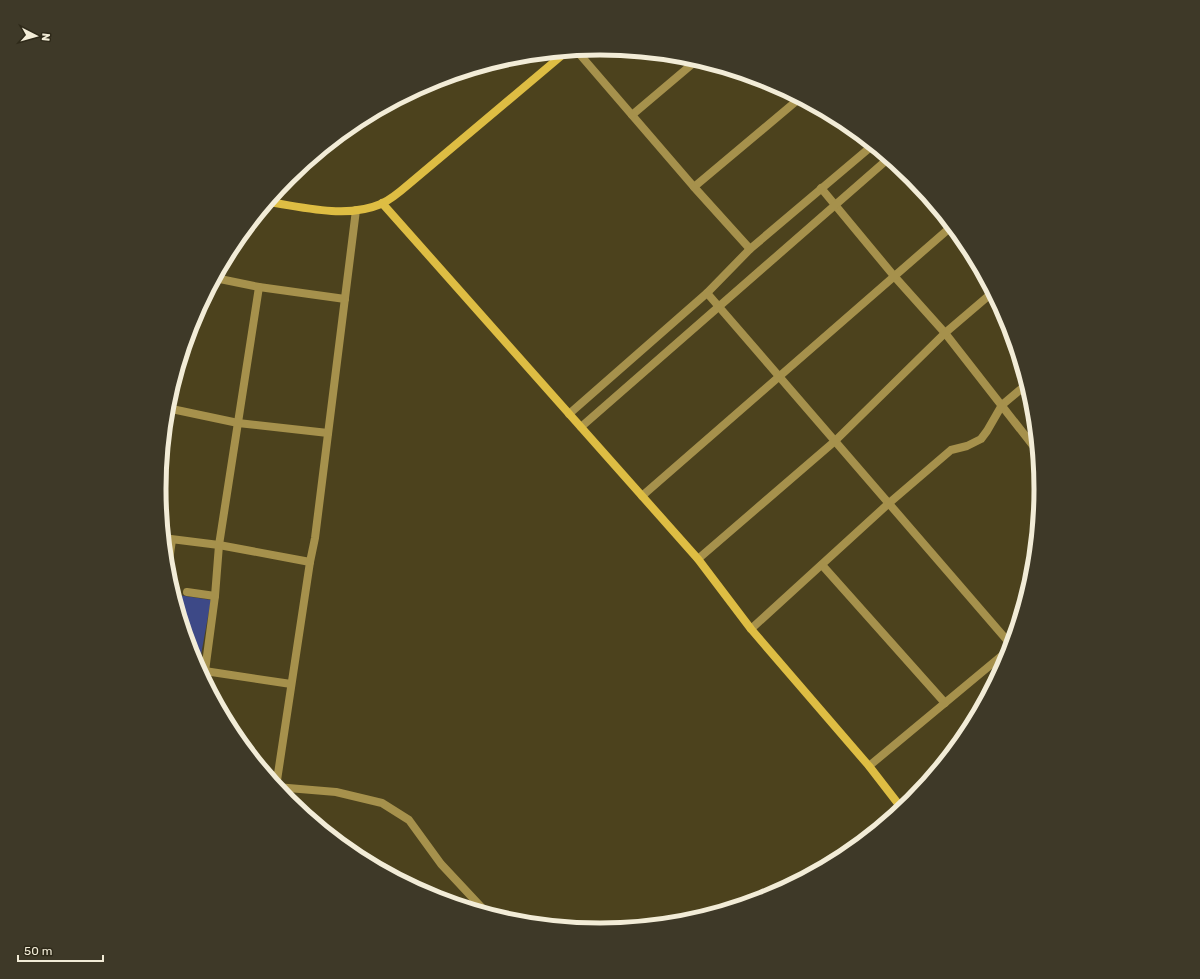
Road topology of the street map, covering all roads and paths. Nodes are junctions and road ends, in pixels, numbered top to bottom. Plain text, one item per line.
1 (581, 56) edge
2 (560, 57) edge
3 (691, 65) edge
4 (795, 102) edge
5 (632, 115) junction
6 (869, 148) edge
7 (885, 162) edge
8 (694, 187) junction
9 (821, 188) junction
10 (273, 203) edge
11 (382, 203) junction
12 (835, 205) junction
13 (356, 210) junction
14 (948, 229) edge
15 (750, 249) junction
16 (894, 276) junction
17 (220, 279) edge
18 (259, 287) junction
19 (707, 293) junction
20 (989, 295) edge
21 (345, 299) junction
22 (719, 306) junction
23 (945, 333) junction
24 (779, 376) junction
25 (1022, 388) edge
26 (1002, 405) junction
27 (173, 409) edge
28 (569, 414) junction
29 (238, 423) junction
30 (581, 427) junction
31 (328, 433) junction
32 (835, 441) junction
33 (1032, 444) edge
34 (642, 496) junction
35 (888, 504) junction
36 (168, 539) edge
37 (172, 540) junction
38 (219, 545) junction
39 (170, 553) edge
40 (698, 559) junction
41 (310, 562) junction
42 (822, 565) junction
43 (187, 592) dead end
44 (215, 596) junction
45 (751, 629) junction
46 (1006, 642) edge
47 (1001, 655) edge
48 (203, 665) edge
49 (205, 670) edge
50 (291, 684) junction
51 (945, 703) junction
52 (869, 766) junction
53 (272, 775) edge
54 (277, 776) junction
55 (277, 780) edge
56 (284, 788) edge
57 (899, 804) edge
58 (481, 907) edge

1 - 5 street
2 - 11 street
3 - 5 street
4 - 8 street
5 - 8 street
6 - 9 street
7 - 12 street
8 - 15 street
9 - 12 street
9 - 15 street
10 - 13 street
11 - 13 street
11 - 28 street
12 - 16 street
12 - 22 street
13 - 21 street
14 - 16 street
15 - 19 street
16 - 23 street
16 - 24 street
17 - 18 street
18 - 21 street
18 - 29 street
19 - 22 street
19 - 28 street
20 - 23 street
21 - 31 street
22 - 24 street
22 - 30 street
23 - 26 street
23 - 32 street
24 - 32 street
24 - 34 street
25 - 26 street
26 - 33 street
26 - 35 street
27 - 29 street
28 - 30 street
29 - 31 street
29 - 38 street
30 - 34 street
31 - 41 street
32 - 35 street
32 - 40 street
34 - 40 street
35 - 42 street
35 - 46 street
36 - 37 street
37 - 38 street
37 - 39 street
38 - 41 street
38 - 44 street
40 - 45 street
41 - 50 street
42 - 45 street
42 - 51 street
43 - 44 street
44 - 48 street
45 - 52 street
47 - 51 street
49 - 50 street
50 - 54 street
51 - 52 street
52 - 57 street
53 - 54 street
54 - 55 street
56 - 58 street

